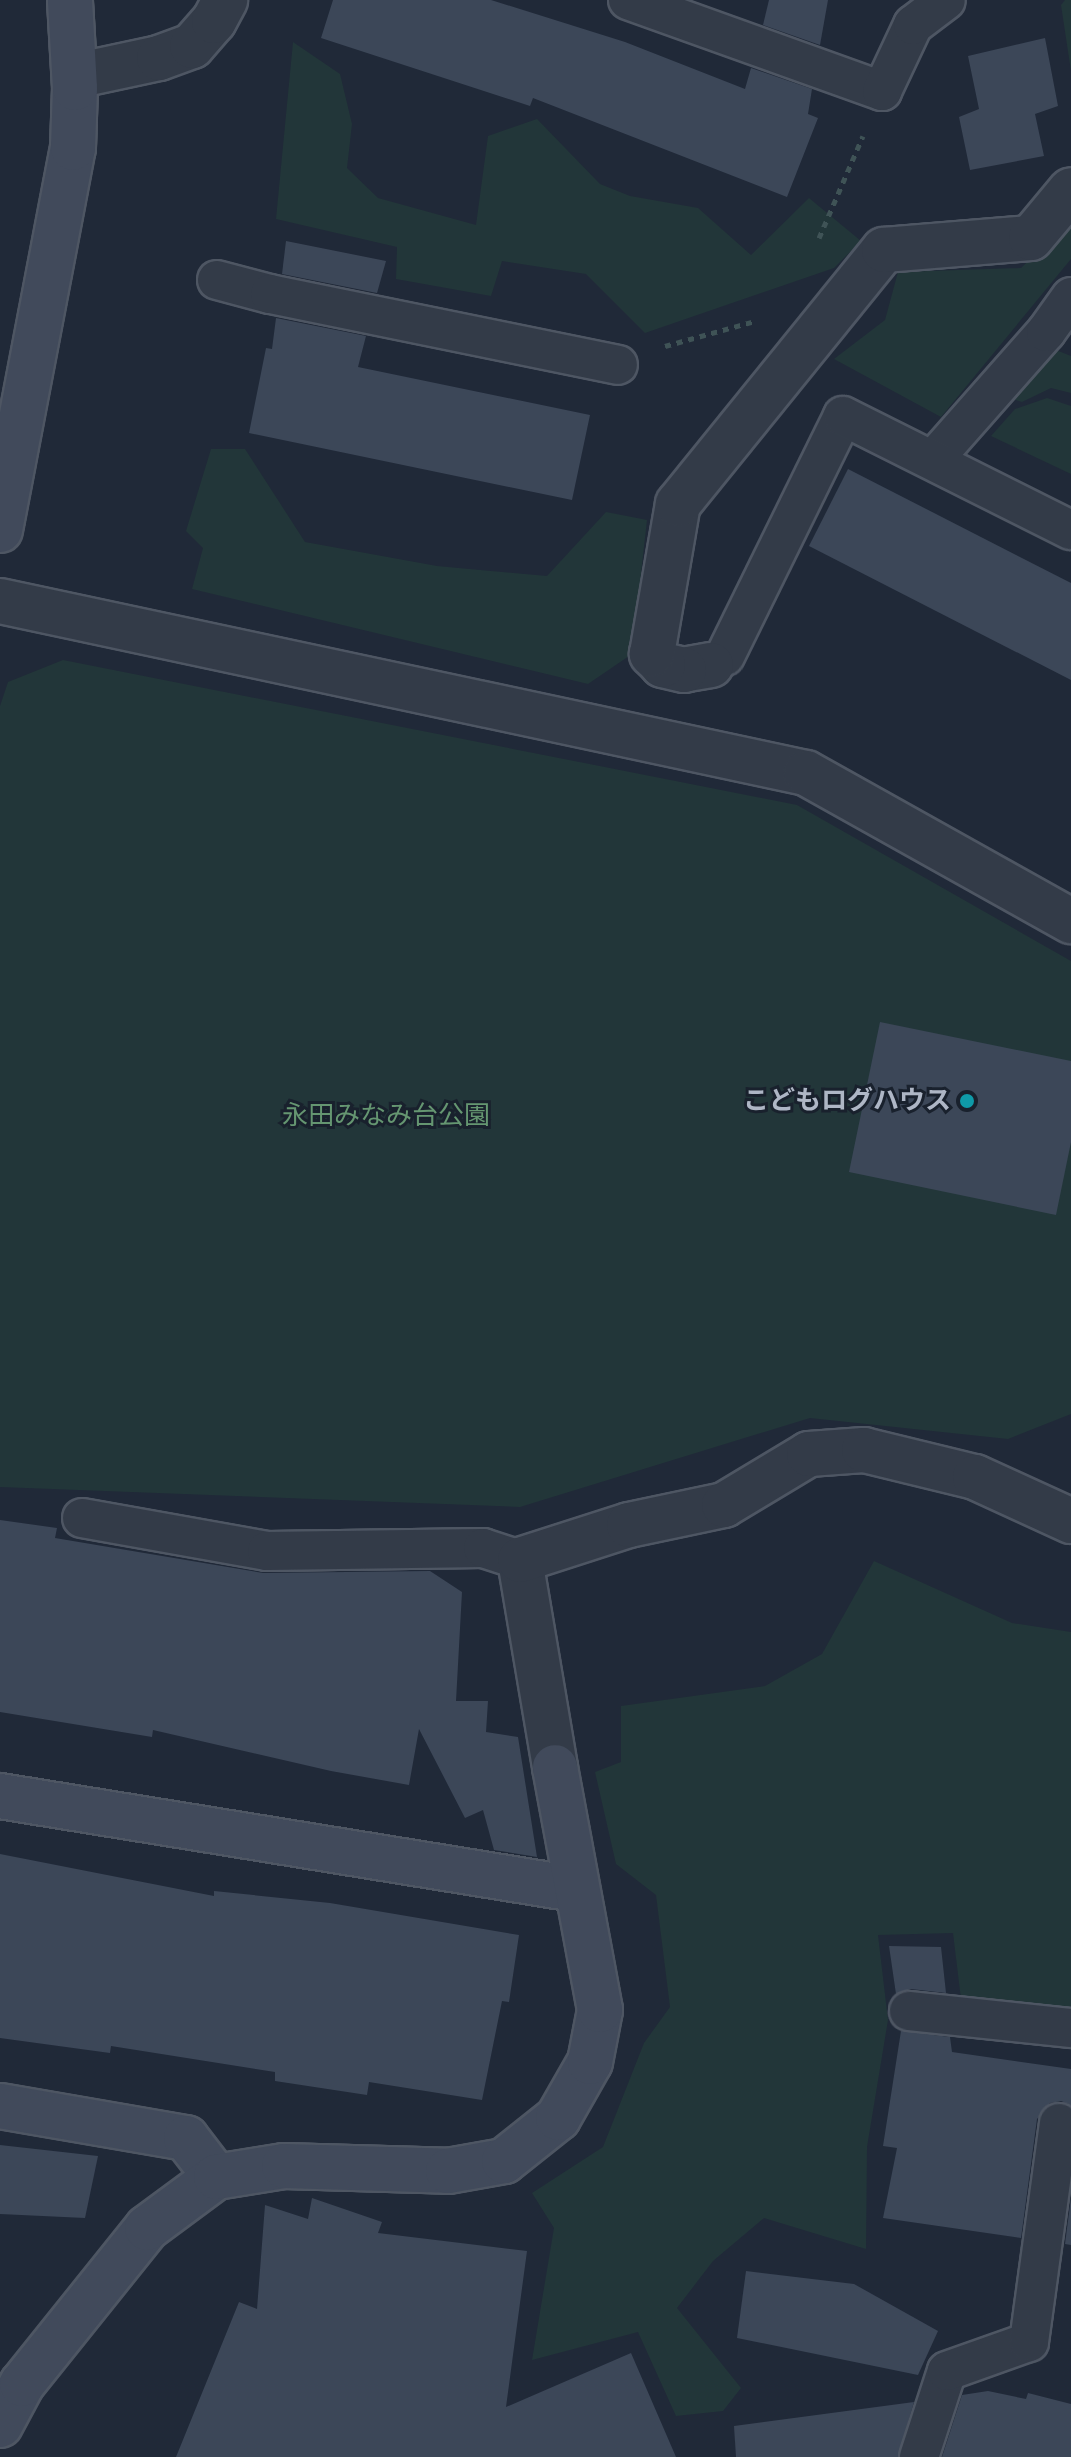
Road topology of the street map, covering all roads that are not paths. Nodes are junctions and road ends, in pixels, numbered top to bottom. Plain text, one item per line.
1 (70, 0) edge
2 (225, 0) edge
3 (628, 0) edge
4 (946, 0) edge
5 (75, 76) junction
6 (1071, 190) edge
7 (217, 280) dead end
8 (1071, 297) edge
9 (1059, 339) edge
10 (618, 365) road end
11 (933, 460) junction
12 (0, 530) edge
13 (1071, 530) edge
14 (0, 601) edge
15 (718, 661) joint
16 (1071, 921) edge
17 (82, 1518) dead end
18 (1070, 1518) edge
19 (520, 1560) junction
20 (0, 1796) edge
21 (575, 1889) junction
22 (909, 2011) dead end
23 (1071, 2028) edge
24 (0, 2106) edge
25 (1059, 2123) dead end
26 (216, 2177) junction
27 (3, 2415) edge
28 (919, 2457) edge

1 - 5 street
2 - 5 street
3 - 4 lane
5 - 12 street
6 - 15 street
7 - 10 lane
8 - 9 lane
9 - 11 lane
11 - 13 lane
11 - 15 lane
14 - 16 street
17 - 19 lane
18 - 19 street
19 - 21 street
20 - 21 street
21 - 26 street
22 - 23 lane
24 - 26 street
25 - 28 lane
26 - 27 street

